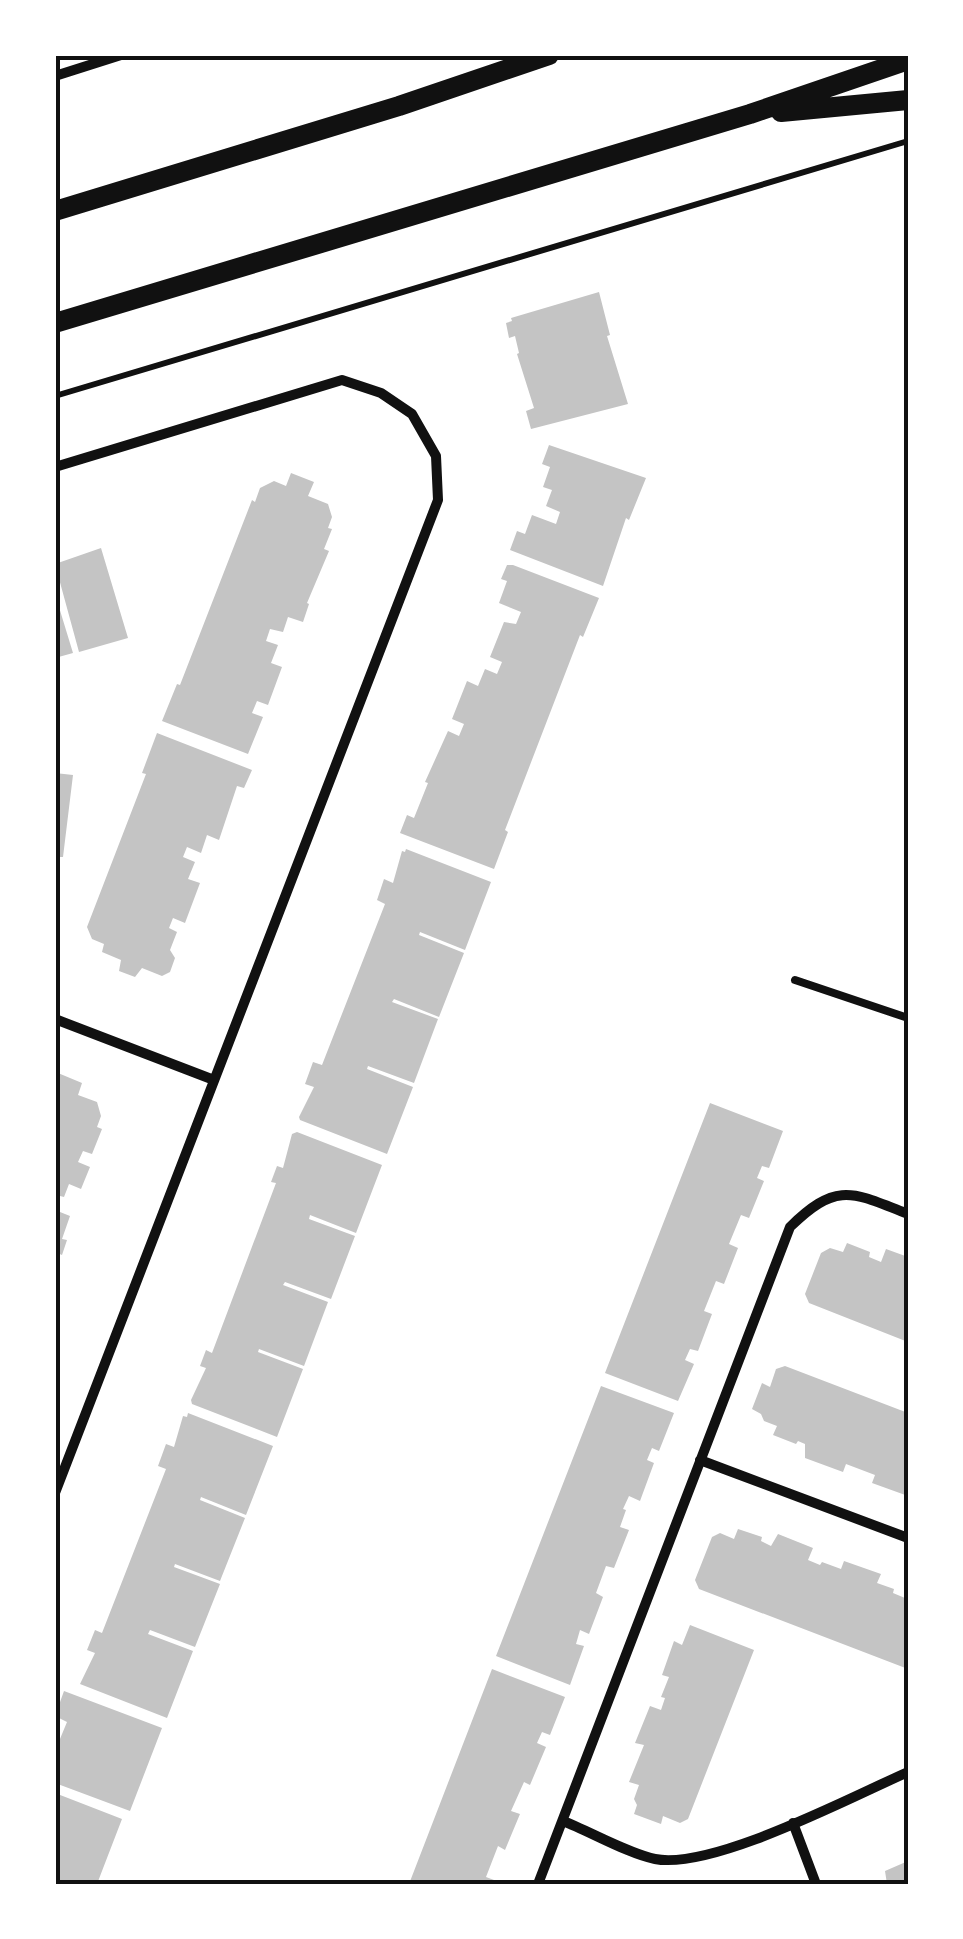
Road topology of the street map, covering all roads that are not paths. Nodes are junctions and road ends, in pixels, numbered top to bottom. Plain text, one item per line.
1 (121, 55) edge
2 (549, 55) edge
3 (908, 60) edge
4 (55, 76) edge
5 (908, 100) edge
6 (750, 114) junction
7 (55, 210) edge
8 (55, 322) edge
9 (55, 467) edge
10 (795, 980) dead end
11 (55, 1018) edge
12 (908, 1018) edge
13 (214, 1080) junction
14 (908, 1214) edge
15 (700, 1460) junction
16 (55, 1493) edge
17 (908, 1538) edge
18 (908, 1772) edge
19 (563, 1821) junction
20 (793, 1823) junction
21 (538, 1884) edge
22 (816, 1884) edge

1 - 4 street
2 - 7 main road
3 - 6 main road
5 - 6 main road
6 - 8 main road
9 - 13 street
10 - 12 lane
11 - 13 street
13 - 16 street
14 - 15 street
15 - 17 street
15 - 19 street
18 - 20 street
19 - 20 street
19 - 21 street
20 - 22 street

